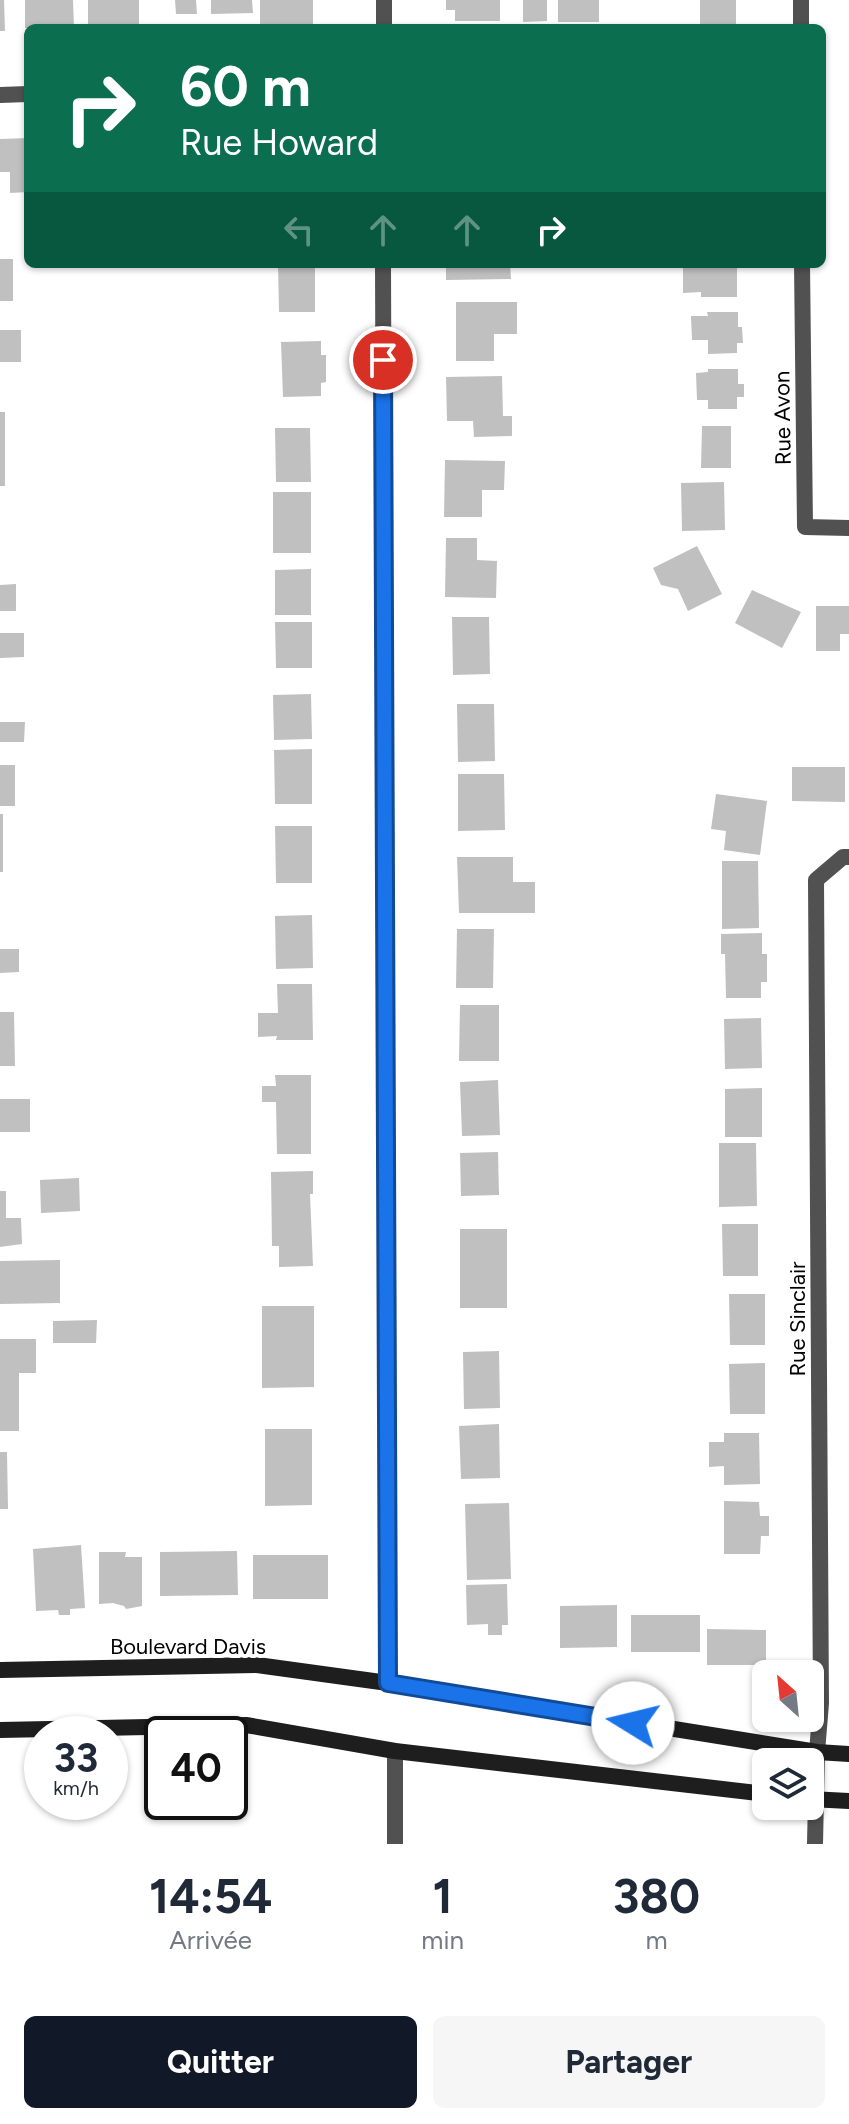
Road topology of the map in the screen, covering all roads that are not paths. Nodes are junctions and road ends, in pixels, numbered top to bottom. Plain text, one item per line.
1 (384, 0) edge
2 (801, 0) edge
3 (384, 24) edge
4 (801, 24) edge
5 (24, 94) edge
6 (0, 95) edge
7 (383, 268) edge
8 (802, 268) edge
9 (849, 528) edge
10 (849, 857) edge
11 (0, 1670) edge
12 (388, 1683) junction
13 (0, 1730) edge
14 (792, 1748) edge
15 (817, 1748) edge
16 (395, 1751) junction
17 (824, 1752) edge
18 (849, 1754) edge
19 (752, 1792) edge
20 (824, 1800) edge
21 (849, 1801) edge
22 (814, 1820) edge
23 (395, 1844) edge
24 (815, 1844) edge

1 - 3 street
2 - 4 street
5 - 6 street
7 - 12 street
8 - 9 street, Rue Avon
10 - 15 street, Rue Sinclair
11 - 12 street, Boulevard Davis
12 - 14 street, Boulevard Davis
13 - 16 street
16 - 19 street
16 - 23 street
17 - 18 street, Boulevard Davis
20 - 21 street
22 - 24 street, Rue Sinclair

